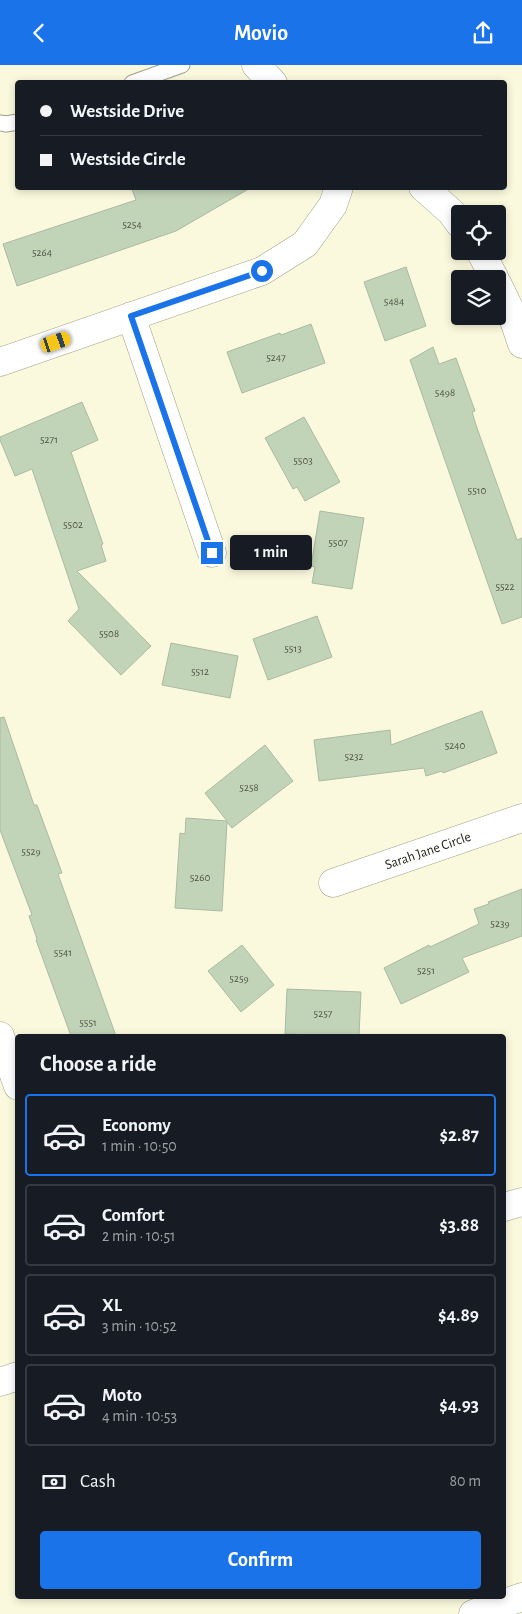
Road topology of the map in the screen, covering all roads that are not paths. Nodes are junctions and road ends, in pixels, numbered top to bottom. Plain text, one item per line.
1 (182, 65) edge
2 (256, 65) edge
3 (140, 80) edge
4 (271, 80) edge
5 (15, 122) edge
6 (0, 123) edge
7 (338, 190) edge
8 (426, 190) edge
9 (451, 212) edge
10 (506, 302) edge
11 (131, 316) junction
12 (522, 344) edge
13 (0, 362) edge
14 (212, 553) dead end
15 (522, 818) edge
16 (333, 883) dead end
17 (0, 1036) edge
18 (15, 1078) edge
19 (522, 1203) edge
20 (506, 1207) edge
21 (15, 1377) edge
22 (0, 1382) edge
23 (522, 1597) edge
24 (474, 1614) edge

1 - 3 lane
2 - 4 street
5 - 6 lane
7 - 11 street
8 - 9 street
10 - 12 street
11 - 13 street
11 - 14 street
15 - 16 street, Sarah Jane Circle
17 - 18 street
19 - 20 street
21 - 22 street
23 - 24 street

